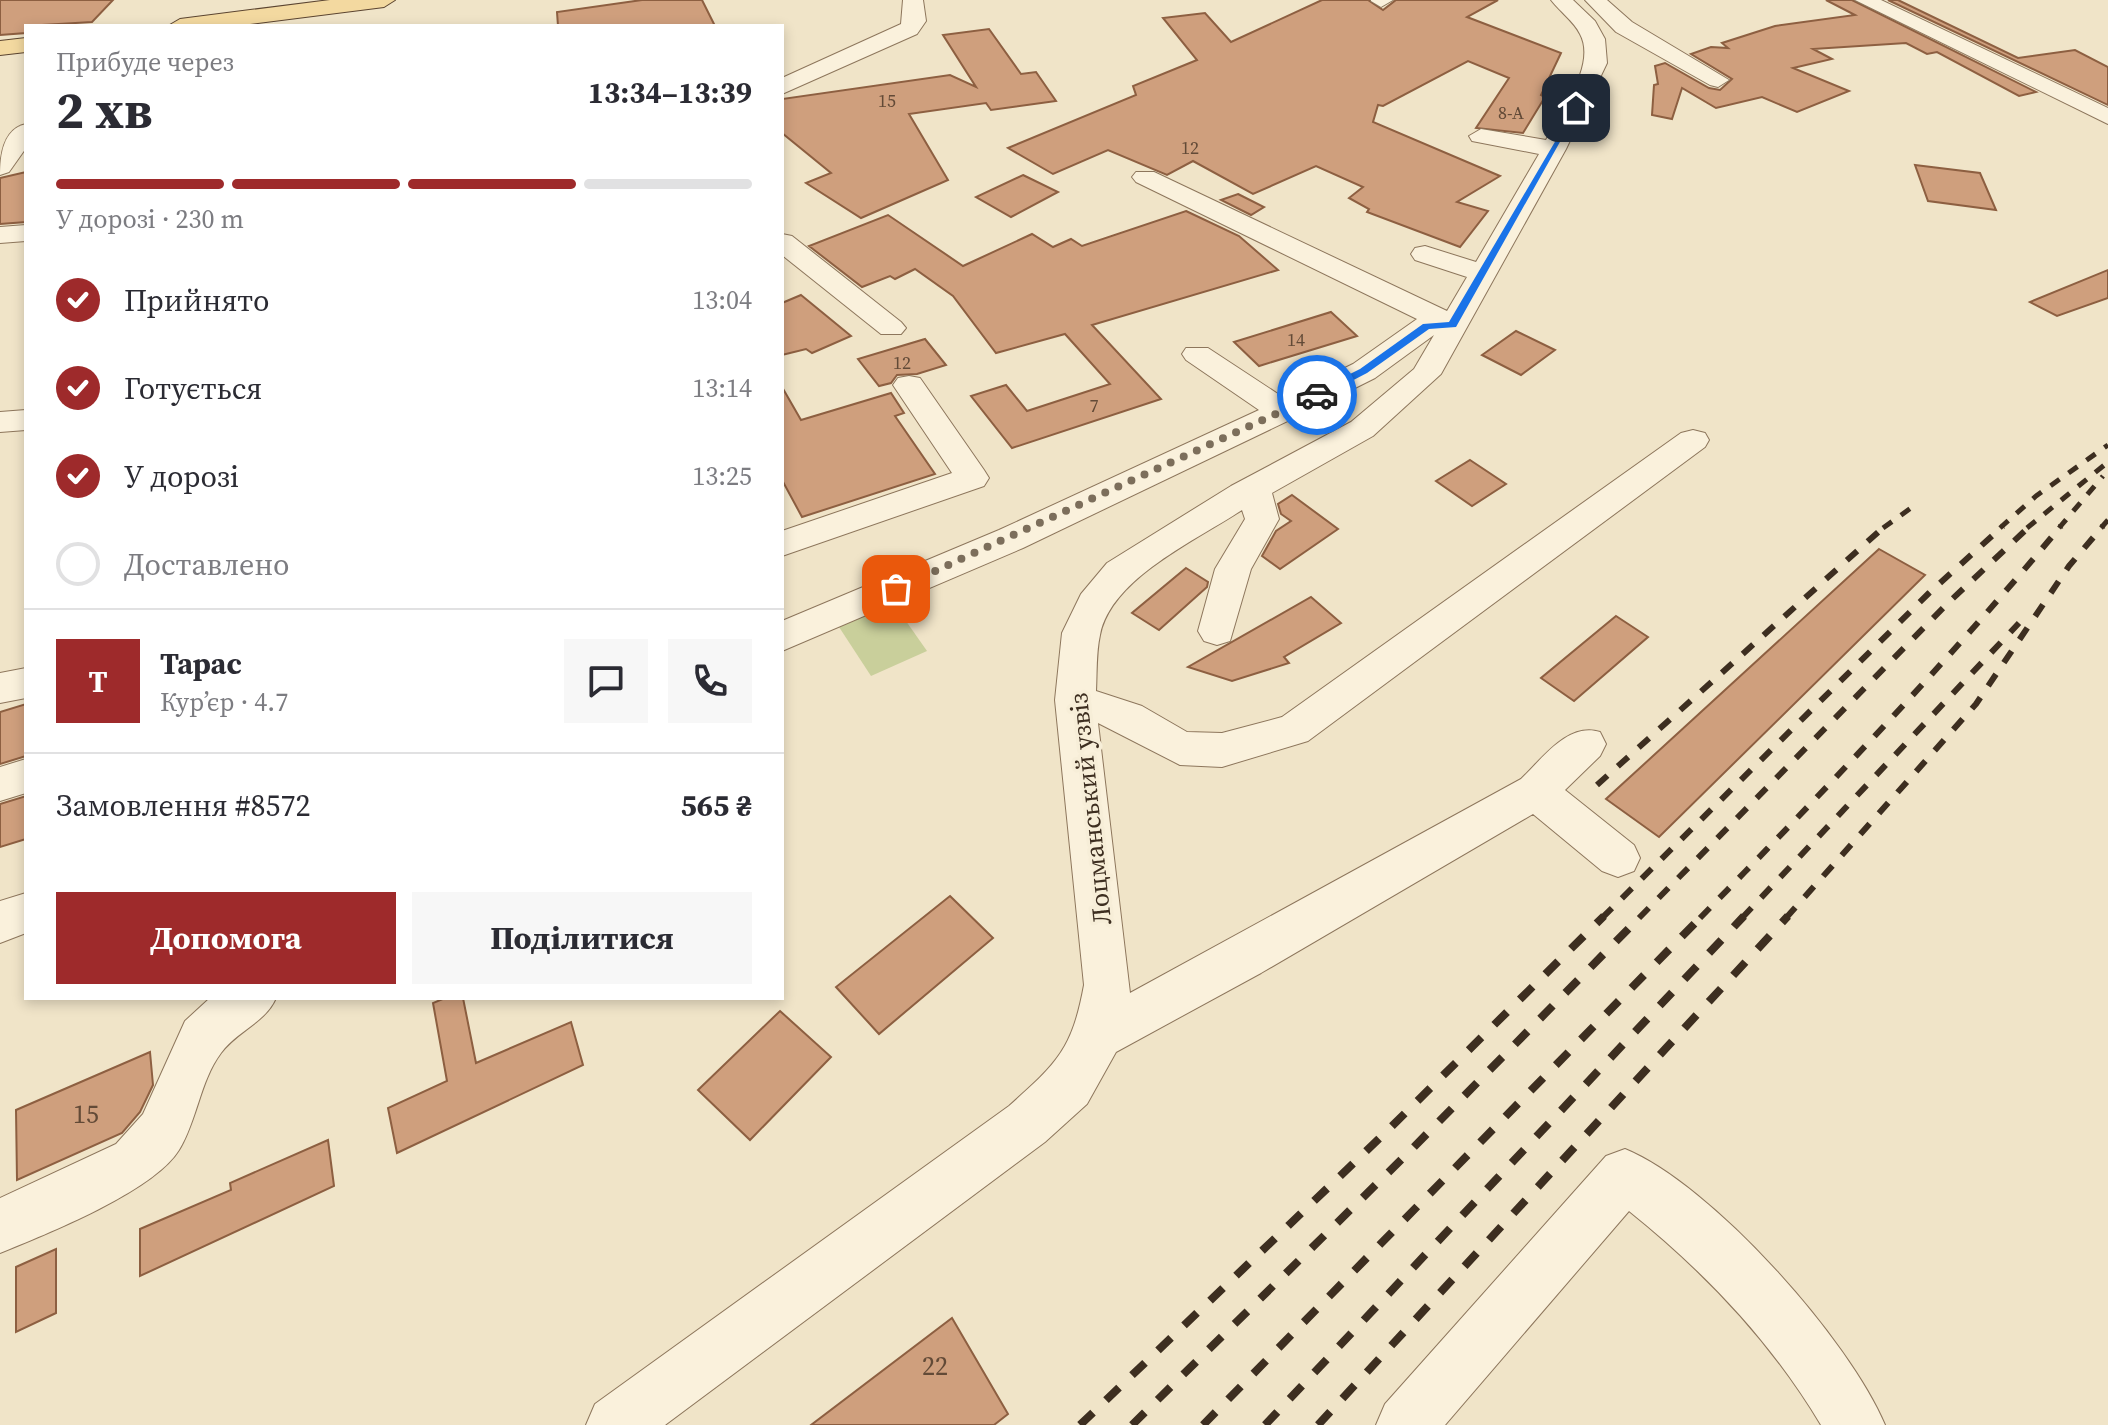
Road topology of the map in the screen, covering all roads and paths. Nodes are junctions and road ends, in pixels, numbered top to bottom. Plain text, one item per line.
1 (384, 0) edge
2 (913, 0) edge
3 (1561, 0) edge
4 (1595, 0) edge
5 (1865, 0) edge
6 (1922, 8) dead end
7 (1894, 14) junction
8 (196, 24) edge
9 (24, 45) edge
10 (0, 48) edge
11 (1718, 80) dead end
12 (784, 86) edge
13 (2108, 117) edge
14 (24, 134) edge
15 (1481, 136) dead end
16 (1554, 149) junction
17 (0, 167) edge
18 (1145, 177) dead end
19 (24, 233) edge
20 (0, 235) edge
21 (784, 244) edge
22 (1425, 254) dead end
23 (1482, 273) junction
24 (1452, 325) junction
25 (891, 328) dead end
26 (1197, 354) dead end
27 (909, 385) dead end
28 (1282, 411) junction
29 (24, 420) edge
30 (0, 422) edge
31 (1693, 440) dead end
32 (1254, 488) junction
33 (784, 543) edge
34 (793, 624) edge
35 (1217, 631) dead end
36 (24, 683) edge
37 (0, 688) edge
38 (1075, 700) junction
39 (1586, 744) dead end
40 (24, 777) edge
41 (0, 784) edge
42 (1536, 791) junction
43 (1618, 858) dead end
44 (24, 914) edge
45 (0, 922) edge
46 (249, 1000) edge
47 (1099, 1035) junction
48 (0, 1226) edge
49 (616, 1425) edge
50 (1406, 1425) edge
51 (1855, 1425) edge

1 - 8 main road
2 - 12 street
3 - 16 street, Лоцманський узвіз
4 - 11 street
5 - 7 street
6 - 7 street
7 - 13 street
9 - 10 main road
14 - 17 street
15 - 16 street
16 - 23 street, Лоцманський узвіз
18 - 24 street
19 - 20 street
21 - 25 street
22 - 23 street
23 - 24 street, Лоцманський узвіз
24 - 28 street
24 - 32 street, Лоцманський узвіз
26 - 28 street
27 - 33 street
28 - 34 street
29 - 30 street
31 - 38 street
32 - 35 street
32 - 38 street, Лоцманський узвіз
36 - 37 street
38 - 47 street, Лоцманський узвіз
39 - 42 street
40 - 41 street
42 - 43 street
42 - 47 street
44 - 45 street
46 - 48 street
47 - 49 street, Лоцманський узвіз
50 - 51 street

